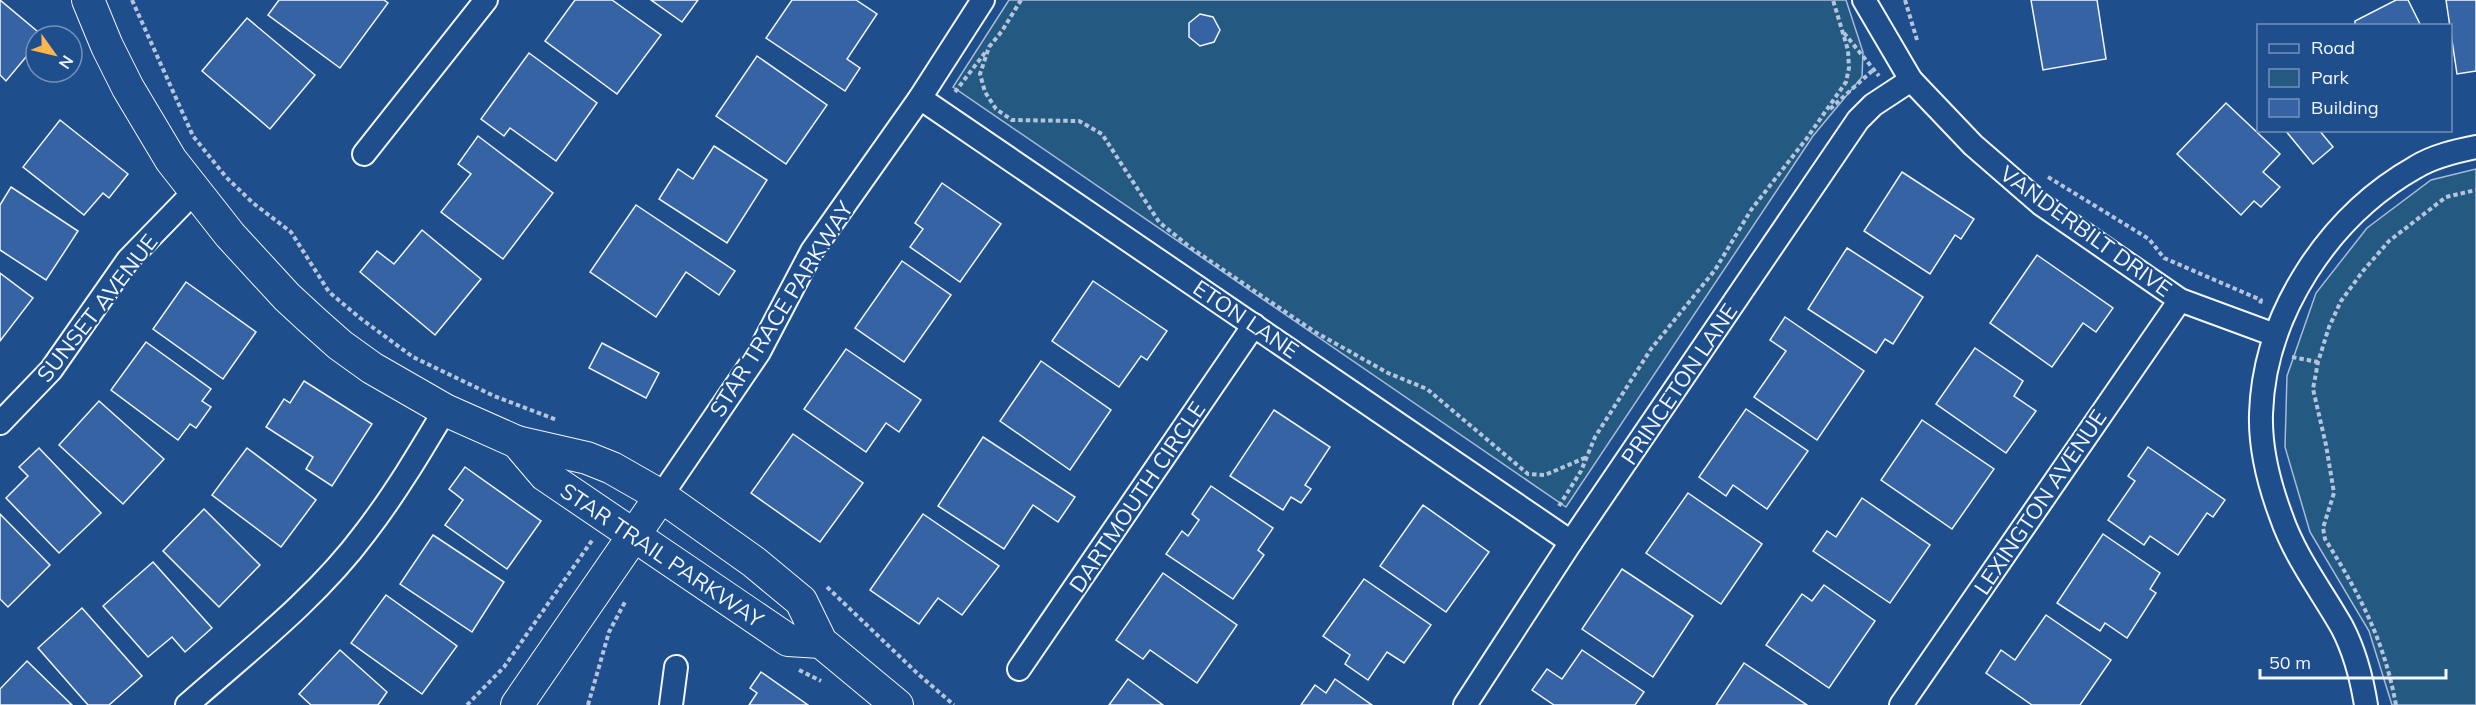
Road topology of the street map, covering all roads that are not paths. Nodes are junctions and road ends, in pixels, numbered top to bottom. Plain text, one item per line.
1 (88, 0) edge
2 (486, 0) edge
3 (983, 0) edge
4 (1864, 0) edge
5 (1911, 80) junction
6 (920, 98) junction
7 (2476, 147) edge
8 (364, 154) dead end
9 (194, 192) junction
10 (2180, 300) junction
11 (1254, 325) junction
12 (2273, 344) junction
13 (445, 410) junction
14 (0, 423) edge
15 (517, 442) junction
16 (661, 496) junction
17 (622, 526) junction
18 (1571, 542) junction
19 (821, 642) junction
20 (676, 668) dead end
21 (1019, 669) dead end
22 (187, 705) edge
23 (517, 705) edge
24 (671, 705) edge
25 (897, 705) edge
26 (1465, 705) edge
27 (1901, 705) edge
28 (2366, 705) edge

1 - 9 street, STAR TRAIL PARKWAY
2 - 8 street
3 - 6 street, STAR TRACE PARKWAY
4 - 5 street, VANDERBILT DRIVE
5 - 10 street, VANDERBILT DRIVE
5 - 18 street, PRINCETON LANE
6 - 11 street, ETON LANE
6 - 16 street, STAR TRACE PARKWAY
7 - 12 street
9 - 13 street, STAR TRAIL PARKWAY
9 - 14 street, SUNSET AVENUE
10 - 12 street, VANDERBILT DRIVE
10 - 27 street, LEXINGTON AVENUE
11 - 18 street, ETON LANE
11 - 21 street, DARTMOUTH CIRCLE
12 - 28 street
13 - 15 street, STAR TRAIL PARKWAY
13 - 22 street
15 - 16 street, STAR TRAIL PARKWAY
15 - 17 street, STAR TRAIL PARKWAY
16 - 17 street, STAR TRACE PARKWAY
16 - 19 street, STAR TRAIL PARKWAY
17 - 19 street, STAR TRAIL PARKWAY
17 - 23 street, STAR TRACE PARKWAY
18 - 26 street, PRINCETON LANE
19 - 25 street, STAR TRAIL PARKWAY
20 - 24 street

